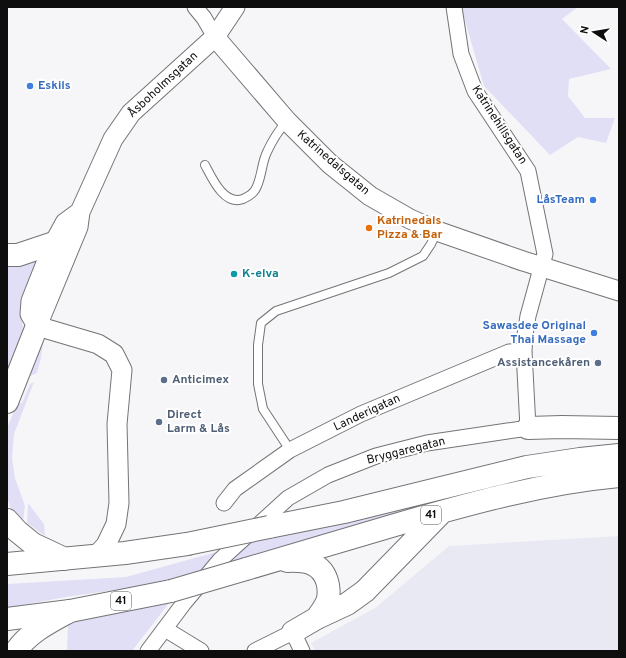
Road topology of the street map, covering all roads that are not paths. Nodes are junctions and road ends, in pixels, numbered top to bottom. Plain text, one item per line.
1 (196, 7) edge
2 (235, 7) edge
3 (454, 7) edge
4 (215, 37) junction
5 (286, 121) junction
6 (205, 165) dead end
7 (80, 212) junction
8 (437, 231) junction
9 (54, 243) junction
10 (7, 255) edge
11 (541, 267) junction
12 (619, 291) edge
13 (37, 326) junction
14 (524, 351) junction
15 (7, 402) edge
16 (528, 428) junction
17 (619, 428) edge
18 (290, 450) junction
19 (619, 455) edge
20 (619, 476) edge
21 (224, 503) dead end
22 (443, 511) junction
23 (7, 520) edge
24 (96, 556) junction
25 (66, 559) junction
26 (271, 561) junction
27 (7, 564) edge
28 (70, 611) junction
29 (317, 618) junction
30 (7, 619) edge
31 (165, 629) junction
32 (298, 642) edge
33 (16, 651) edge
34 (148, 651) edge
35 (201, 651) edge
36 (254, 651) edge

1 - 4 street
2 - 4 street, Åsboholmsgatan
3 - 11 street, Katrinehillsgatan
4 - 5 street, Katrinedalsgatan
4 - 7 street, Åsboholmsgatan
5 - 6 lane
5 - 8 street, Katrinedalsgatan
7 - 9 street, Åsboholmsgatan
7 - 13 street, Åsboholmsgatan
8 - 11 street, Katrinedalsgatan
8 - 18 lane
9 - 10 main road
9 - 13 street, Åsboholmsgatan
11 - 12 street, Katrinedalsgatan
11 - 14 street
13 - 15 main road
13 - 24 street
14 - 16 street
14 - 18 street, Landerigatan
16 - 17 main road
16 - 31 street, Bryggaregatan
18 - 21 street, Landerigatan
19 - 24 main road, 41, bridge
20 - 22 main road, 41
22 - 26 main road, 41
22 - 29 main road
23 - 25 main road
24 - 25 main road, 41
25 - 27 main road, 41
26 - 28 main road, 41, bridge
26 - 29 main road
28 - 30 main road, 41
28 - 33 main road
29 - 32 main road
31 - 34 street, Bryggaregatan
31 - 35 street
32 - 36 street

